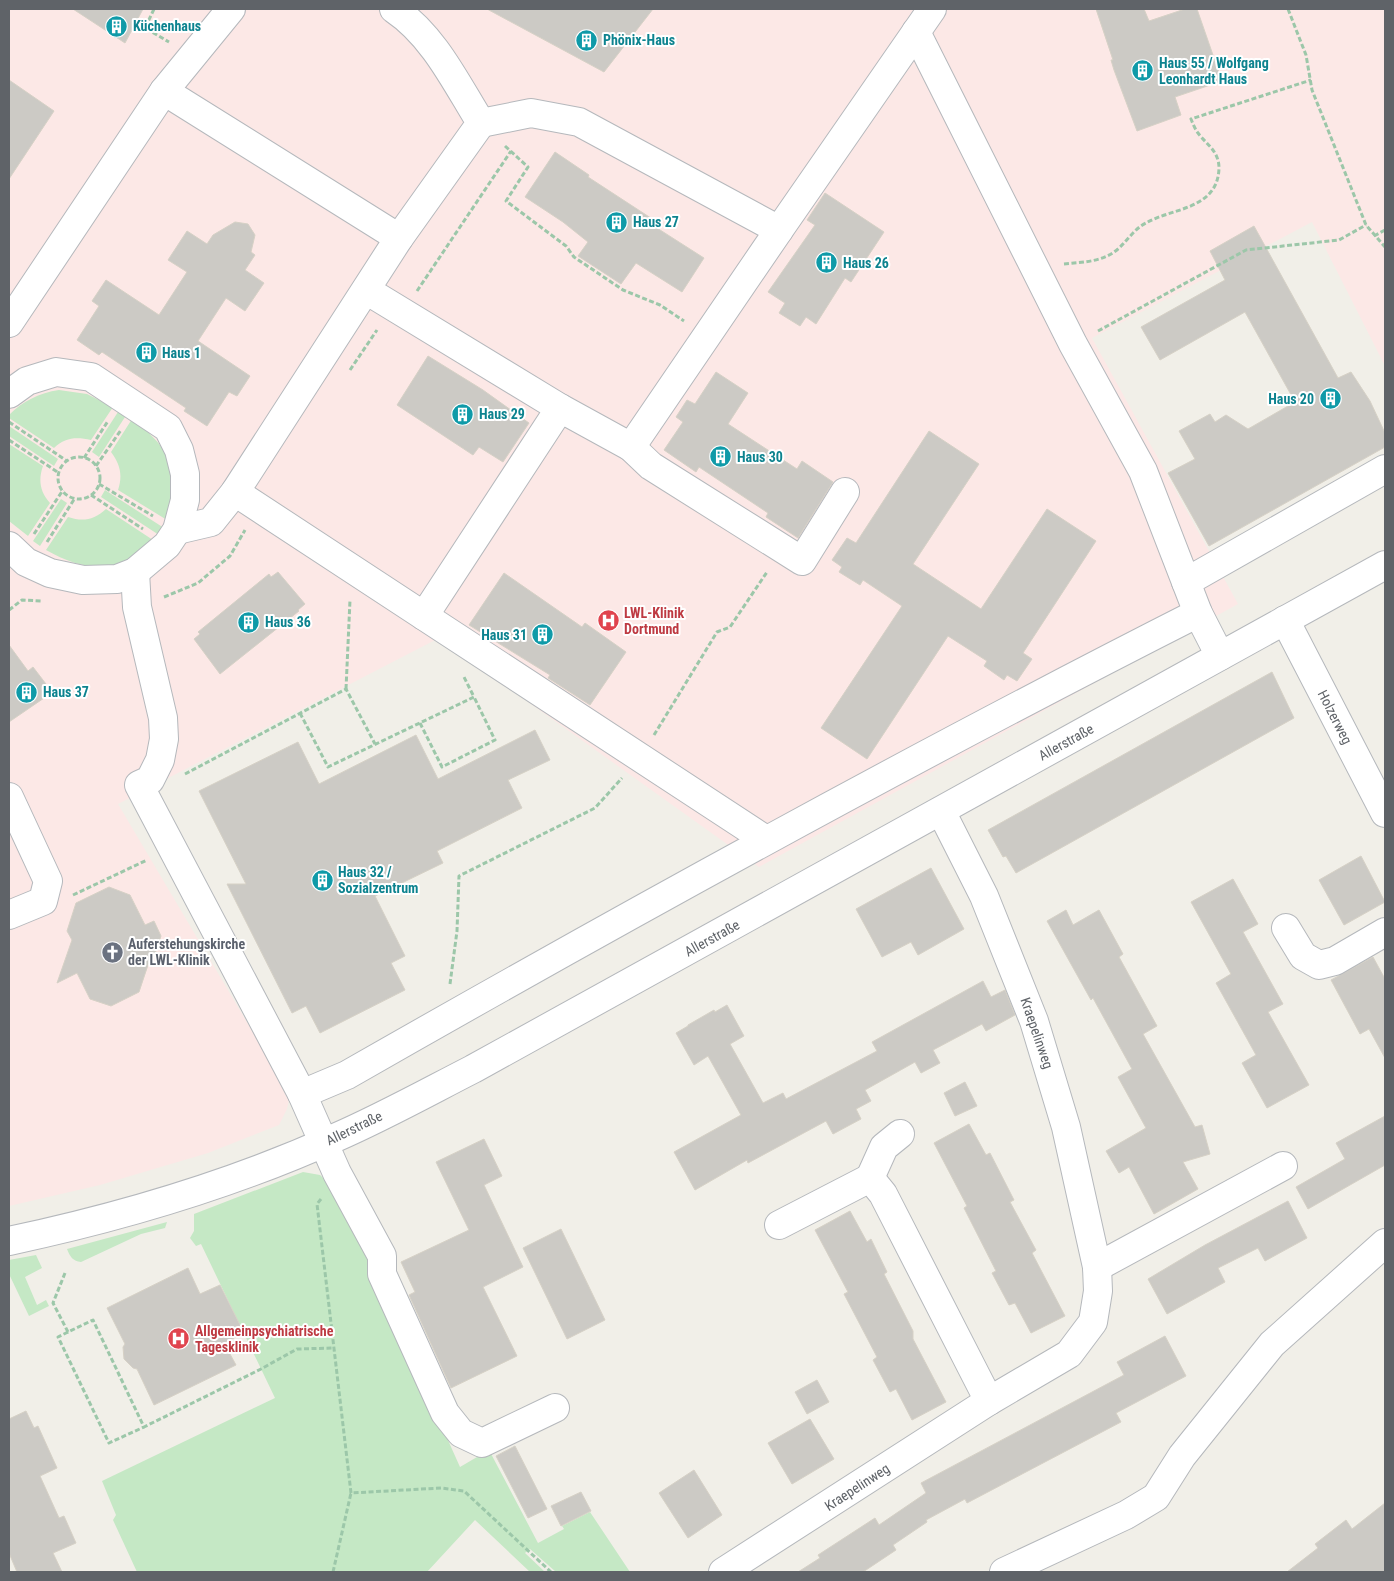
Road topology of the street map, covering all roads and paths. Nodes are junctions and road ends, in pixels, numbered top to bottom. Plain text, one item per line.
1 (154, 9) edge
2 (231, 9) edge
3 (394, 9) edge
4 (932, 9) edge
5 (1288, 9) edge
6 (916, 32) junction
7 (192, 56) junction
8 (1311, 80) junction
9 (164, 91) junction
10 (481, 123) junction
11 (511, 151) dead end
12 (528, 167) dead end
13 (1366, 225) junction
14 (779, 230) junction
15 (1385, 230) edge
16 (1374, 236) junction
17 (399, 238) junction
18 (1385, 247) edge
19 (1038, 274) junction
20 (366, 290) junction
21 (393, 306) junction
22 (9, 323) edge
23 (707, 336) junction
24 (1073, 344) junction
25 (9, 394) edge
26 (130, 402) junction
27 (560, 408) junction
28 (9, 422) edge
29 (9, 440) edge
30 (631, 447) junction
31 (84, 458) junction
32 (67, 462) junction
33 (96, 466) junction
34 (1385, 469) edge
35 (59, 473) junction
36 (99, 484) junction
37 (63, 490) junction
38 (235, 492) junction
39 (845, 492) dead end
40 (91, 495) junction
41 (75, 498) junction
42 (172, 538) junction
43 (782, 548) junction
44 (19, 561) edge
45 (1385, 565) edge
46 (135, 572) junction
47 (358, 572) junction
48 (1186, 582) junction
49 (1198, 613) junction
50 (424, 616) junction
51 (1285, 620) junction
52 (1220, 656) junction
53 (462, 671) dead end
54 (346, 689) junction
55 (474, 697) junction
56 (300, 713) junction
57 (420, 723) junction
58 (375, 744) junction
59 (640, 759) junction
60 (144, 796) junction
61 (9, 797) edge
62 (941, 811) junction
63 (1385, 813) edge
64 (766, 840) junction
65 (172, 848) junction
66 (43, 901) junction
67 (9, 915) edge
68 (1286, 928) dead end
69 (1385, 932) edge
70 (446, 1019) junction
71 (302, 1094) junction
72 (900, 1134) dead end
73 (322, 1144) junction
74 (1283, 1166) dead end
75 (337, 1174) junction
76 (870, 1178) junction
77 (779, 1225) dead end
78 (9, 1241) edge
79 (1385, 1243) edge
80 (1097, 1267) junction
81 (65, 1272) dead end
82 (68, 1332) junction
83 (334, 1348) junction
84 (989, 1401) junction
85 (555, 1408) dead end
86 (144, 1427) junction
87 (350, 1493) junction
88 (334, 1572) edge
89 (551, 1572) edge
90 (723, 1572) edge
91 (1004, 1572) edge

1 - 7 path
2 - 7 street
3 - 10 street
4 - 6 street
5 - 8 path
6 - 14 street
6 - 19 street
7 - 9 street
8 - 13 path
8 - 19 path
9 - 17 street
9 - 22 street
10 - 14 street
10 - 17 street
11 - 21 path
12 - 23 path
13 - 16 path
13 - 24 path
14 - 23 street
15 - 16 path
16 - 18 path
17 - 20 street
19 - 24 street
20 - 21 street
20 - 38 street
21 - 27 street
23 - 30 street
24 - 48 street
25 - 26 street
26 - 31 path
26 - 33 path
26 - 42 street
27 - 30 street
27 - 50 street
28 - 32 path
29 - 35 path
30 - 43 street
31 - 32 path
31 - 33 path
32 - 35 path
33 - 36 path
34 - 48 street
35 - 37 path
36 - 40 path
36 - 42 path
37 - 41 path
37 - 44 path
38 - 42 street
38 - 47 street
39 - 43 street
40 - 41 path
40 - 42 path
41 - 44 path
42 - 46 street
43 - 59 path
44 - 46 street
45 - 51 street, Allerstraße
46 - 60 street
47 - 50 street
47 - 54 path
48 - 49 street
49 - 52 street
49 - 64 street
50 - 59 street
51 - 52 street, Allerstraße
51 - 63 street, Holzerweg
52 - 62 street, Allerstraße
53 - 55 path
54 - 56 path
54 - 58 path
55 - 57 path
55 - 57 path
56 - 58 path
56 - 60 path
57 - 58 path
59 - 64 street
59 - 70 path
60 - 65 street
61 - 66 street
62 - 73 street, Allerstraße
62 - 80 street, Kraepelinweg
64 - 70 street
65 - 66 path
65 - 71 street
66 - 67 street
68 - 69 street
70 - 71 street
71 - 73 street
72 - 76 street
73 - 75 street
73 - 78 street, Allerstraße
74 - 80 street
75 - 83 path
75 - 85 street
76 - 77 street
76 - 84 street
79 - 91 street
80 - 84 street, Kraepelinweg
81 - 82 path
82 - 86 path
82 - 86 path
83 - 86 path
83 - 87 path
84 - 90 street, Kraepelinweg
87 - 88 path
87 - 89 path

